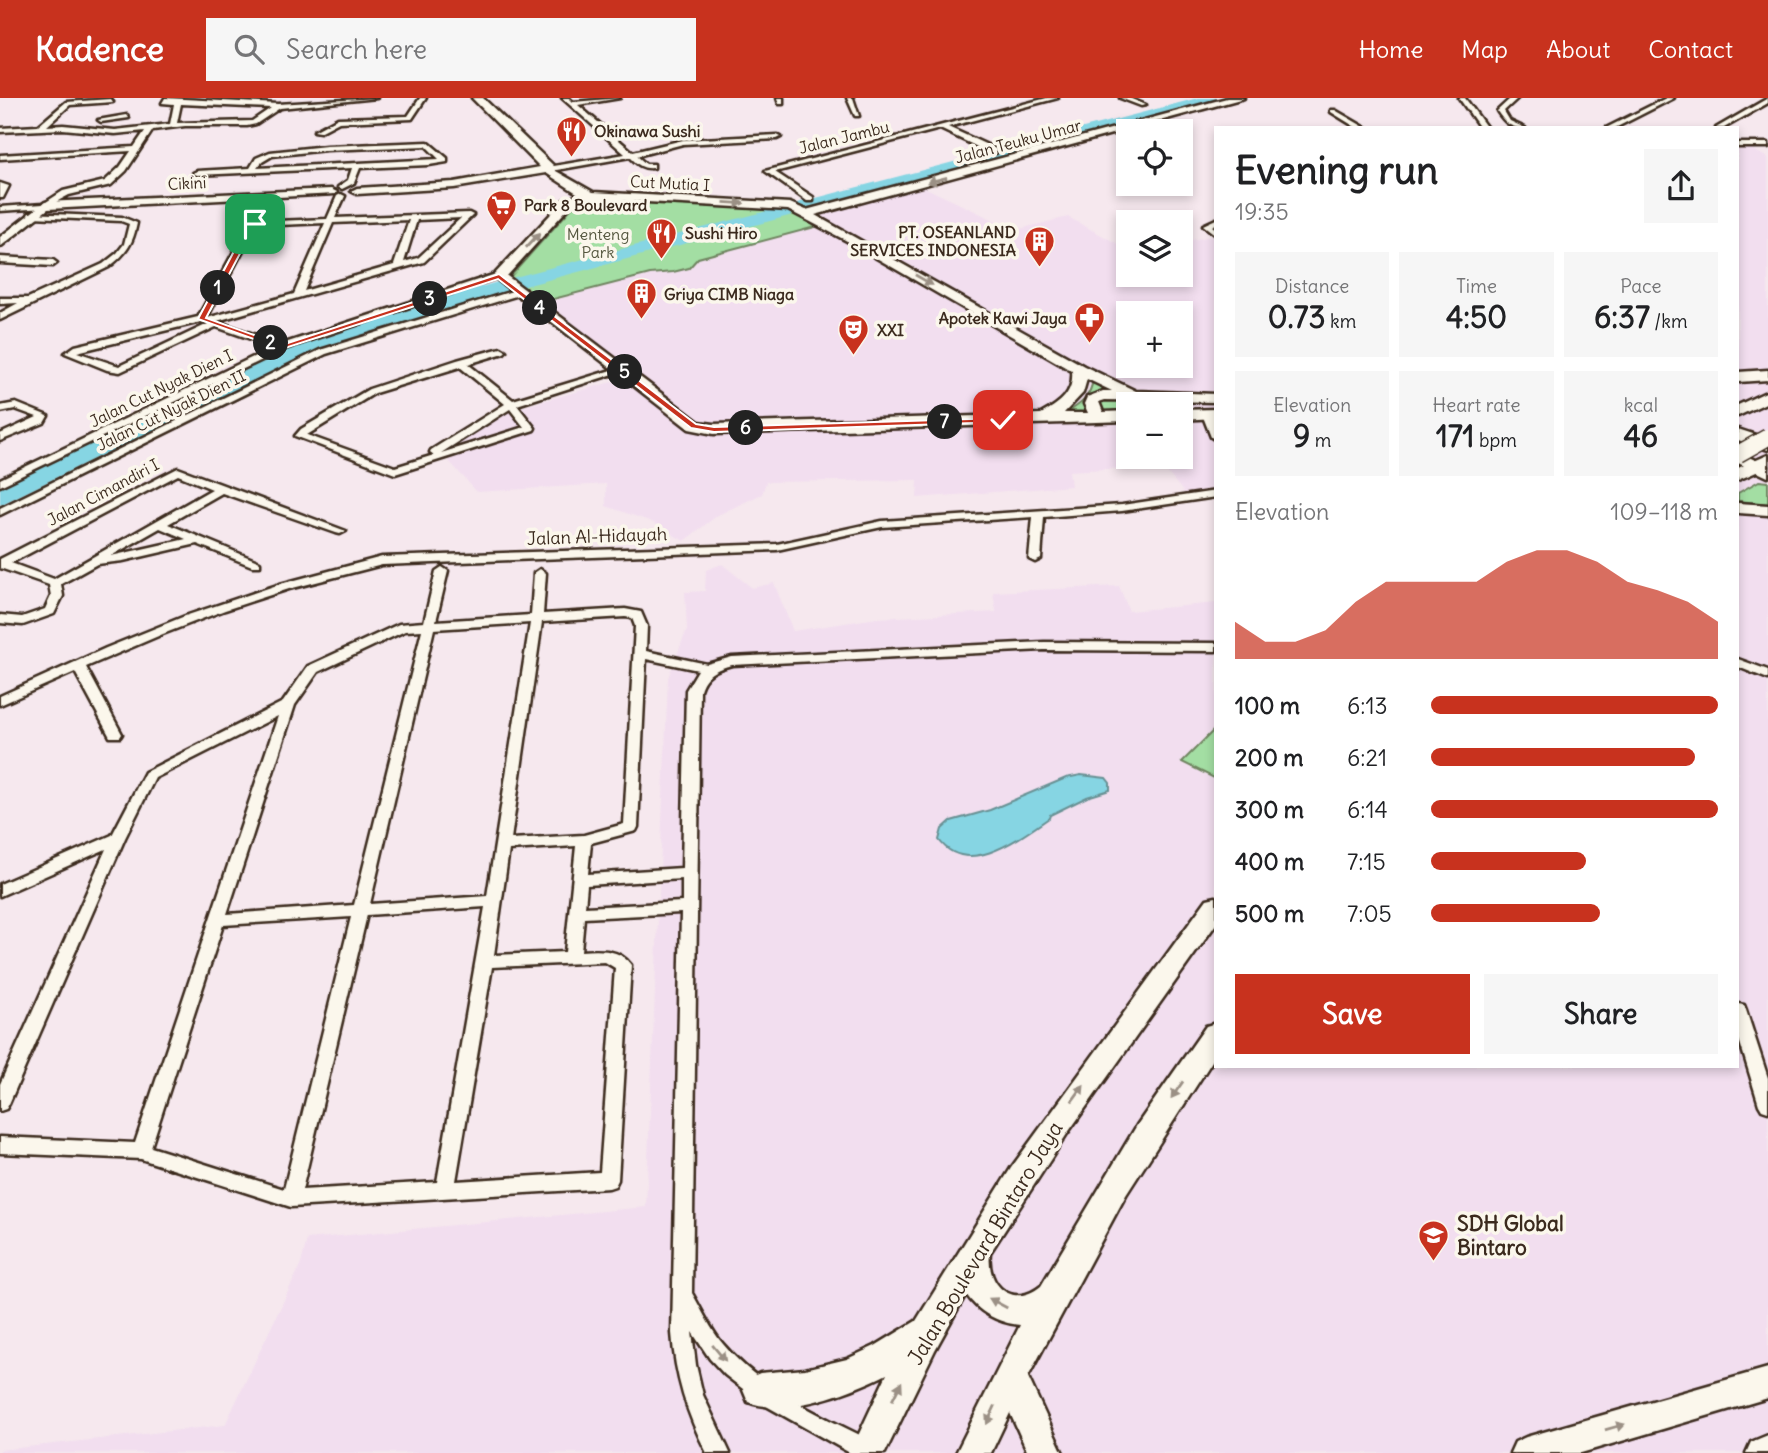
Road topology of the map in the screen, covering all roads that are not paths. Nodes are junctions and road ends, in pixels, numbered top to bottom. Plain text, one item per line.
1 (169, 98) edge
2 (374, 98) edge
3 (423, 98) edge
4 (477, 98) edge
5 (565, 98) edge
6 (617, 98) edge
7 (850, 98) edge
8 (1055, 98) edge
9 (1123, 98) edge
10 (1191, 98) edge
11 (1239, 98) edge
12 (1462, 98) edge
13 (1516, 98) edge
14 (1671, 98) edge
15 (355, 99) edge
16 (1768, 100) edge
17 (111, 101) dead end
18 (261, 101) edge
19 (178, 102) junction
20 (572, 104) junction
21 (1143, 105) dead end
22 (278, 106) junction
23 (1333, 111) dead end
24 (857, 115) dead end
25 (1125, 116) dead end
26 (101, 120) dead end
27 (247, 124) junction
28 (173, 126) junction
29 (1359, 126) edge
30 (1482, 126) edge
31 (1517, 126) edge
32 (1613, 126) edge
33 (1722, 126) edge
34 (941, 127) junction
35 (40, 128) junction
36 (150, 129) junction
37 (0, 130) edge
38 (126, 131) junction
39 (318, 131) dead end
40 (251, 135) dead end
41 (777, 137) dead end
42 (1739, 145) edge
43 (1768, 145) edge
44 (1006, 147) dead end
45 (135, 149) junction
46 (993, 150) junction
47 (631, 155) junction
48 (972, 156) dead end
49 (0, 157) edge
50 (356, 166) junction
51 (651, 166) dead end
52 (251, 170) junction
53 (553, 171) junction
54 (197, 173) dead end
55 (0, 184) edge
56 (346, 189) junction
57 (592, 195) junction
58 (0, 197) edge
59 (819, 201) junction
60 (568, 202) junction
61 (46, 206) junction
62 (0, 209) edge
63 (795, 210) junction
64 (32, 215) junction
65 (414, 216) junction
66 (332, 220) junction
67 (0, 243) edge
68 (0, 260) edge
69 (53, 263) dead end
70 (398, 267) junction
71 (500, 277) junction
72 (518, 291) junction
73 (297, 297) junction
74 (30, 300) junction
75 (0, 301) edge
76 (0, 317) edge
77 (208, 321) junction
78 (282, 347) junction
79 (501, 351) dead end
80 (460, 362) junction
81 (1079, 369) junction
82 (621, 370) junction
83 (1768, 375) edge
84 (1739, 377) edge
85 (1128, 392) edge
86 (1116, 395) edge
87 (1768, 396) edge
88 (1193, 398) edge
89 (1214, 398) edge
90 (511, 404) junction
91 (0, 409) edge
92 (1739, 410) edge
93 (1211, 414) edge
94 (1193, 415) edge
95 (1116, 416) edge
96 (1098, 417) junction
97 (1043, 419) junction
98 (1768, 422) edge
99 (1739, 437) edge
100 (1768, 437) edge
101 (0, 438) edge
102 (1739, 438) edge
103 (1739, 439) edge
104 (1768, 445) edge
105 (1739, 454) edge
106 (1739, 455) edge
107 (418, 462) junction
108 (1765, 463) edge
109 (1739, 475) edge
110 (0, 483) edge
111 (221, 489) junction
112 (1214, 494) edge
113 (1739, 508) edge
114 (1768, 510) edge
115 (0, 512) edge
116 (1039, 513) junction
117 (159, 524) junction
118 (340, 531) dead end
119 (198, 540) junction
120 (0, 550) edge
121 (13, 557) junction
122 (1035, 559) dead end
123 (95, 561) junction
124 (0, 563) edge
125 (256, 564) dead end
126 (442, 571) dead end
127 (540, 573) dead end
128 (55, 583) junction
129 (537, 617) junction
130 (0, 619) edge
131 (429, 625) junction
132 (1214, 647) edge
133 (640, 654) junction
134 (1739, 663) edge
135 (79, 667) junction
136 (708, 668) junction
137 (1768, 675) edge
138 (0, 701) edge
139 (288, 705) junction
140 (115, 734) dead end
141 (118, 838) junction
142 (584, 840) junction
143 (503, 845) junction
144 (689, 873) junction
145 (580, 880) junction
146 (0, 890) edge
147 (495, 901) junction
148 (688, 907) junction
149 (1214, 909) edge
150 (360, 910) junction
151 (576, 913) junction
152 (218, 920) junction
153 (572, 957) junction
154 (485, 961) junction
155 (1739, 1013) edge
156 (1214, 1037) edge
157 (0, 1104) edge
158 (1768, 1105) edge
159 (0, 1145) edge
160 (141, 1151) junction
161 (445, 1190) junction
162 (291, 1199) junction
163 (976, 1249) junction
164 (1056, 1292) junction
165 (683, 1295) junction
166 (928, 1331) junction
167 (1010, 1375) junction
168 (1768, 1383) edge
169 (760, 1390) junction
170 (1768, 1451) edge
171 (868, 1452) edge
172 (719, 1453) edge
173 (973, 1453) edge
174 (1046, 1453) edge
175 (1526, 1453) edge
176 (1762, 1453) edge

1 - 19 street
2 - 15 street
3 - 39 street
4 - 53 main road
5 - 20 street
6 - 20 street
7 - 24 street
8 - 34 street, Jalan Jambu
9 - 21 street
10 - 25 main road
11 -> 59 main road, Jalan Teuku Umar
12 - 30 street
13 - 31 street
14 - 32 street
15 - 22 street
16 - 33 street
17 - 35 street
18 - 19 street
18 - 22 street
19 - 28 street
20 - 47 street
22 - 27 street
23 - 29 street
26 - 38 street
27 - 28 street
27 - 40 street
28 - 36 street
34 - 46 street
34 - 59 street, Jalan Jambu
35 - 37 street
35 - 38 street
36 - 38 street
36 - 45 street
41 - 47 street
42 - 43 street
44 - 46 main road, Jalan Teuku Umar
45 - 49 street
45 - 61 street
46 - 48 main road, Jalan Teuku Umar
47 - 51 street
47 - 53 street
50 - 52 street
50 - 52 street
50 - 56 street
52 - 54 street
53 - 56 main road, Cikini
53 - 57 main road, Cut Mutia I
53 - 60 main road
55 - 58 street
56 - 61 main road, Cikini
56 - 66 street
57 - 60 main road
57 -> 63 main road, Cut Mutia I
59 - 63 main road, Jalan Teuku Umar
59 - 63 main road, Jalan Teuku Umar
71 -> 60 main road
61 - 62 street
61 - 64 main road
63 -> 81 main road
64 - 67 main road
64 - 74 street
65 - 66 street
65 - 70 street
65 - 70 street
66 - 73 street
66 - 77 street
68 - 69 street
70 - 73 street
71 - 72 main road
71 - 78 street, Jalan Cut Nyak Dien I
72 - 82 main road
72 - 115 street, Jalan Cut Nyak Dien II
73 - 77 street
74 - 75 street
74 - 76 street
77 - 77 street
77 - 78 street
78 - 110 street, Jalan Cut Nyak Dien I
79 - 80 street
80 - 90 street
80 - 107 street
81 - 85 main road
81 - 97 main road
82 - 90 street
82 - 97 main road
83 - 84 main road
86 - 96 main road
87 - 92 main road
88 - 89 main road
90 - 107 street
90 - 107 street
91 - 101 street
93 - 94 main road
95 - 96 main road
96 - 97 main road
98 - 99 main road
100 - 105 main road, bridge
102 - 104 main road
103 - 108 main road
106 - 108 main road
108 - 109 main road
111 - 117 street
111 - 118 street, Jalan Cimandiri I
111 - 121 street, Jalan Cimandiri I
112 - 116 street, Jalan Al-Hidayah
113 - 114 main road
116 - 122 street
116 - 135 street, Jalan Al-Hidayah
117 - 119 street
117 - 123 street
119 - 123 street
119 - 125 street
120 - 121 street
121 - 124 street, Jalan Cimandiri I
123 - 128 street
124 - 128 street
126 - 131 street
127 - 129 street
128 - 130 street
129 - 131 street
129 - 133 street
129 - 143 street
131 - 139 street
131 - 150 street
132 - 136 street
133 - 136 street
133 - 142 street
134 - 137 street
135 - 138 street, Jalan Al-Hidayah
135 - 140 street
136 - 144 street
139 - 141 street
139 - 152 street
141 - 146 street
141 - 157 street
142 - 143 street
142 - 145 street
143 - 147 street
144 - 145 street
144 - 148 street
145 - 151 street
147 - 150 street
147 - 154 street
148 - 151 street
148 - 165 street
163 -> 149 main road, Jalan Boulevard Bintaro Jaya
150 - 152 street
150 - 162 street
151 - 153 street
152 - 160 street
153 - 154 street
153 - 161 street
154 - 161 street
155 - 158 street
156 -> 164 main road
159 - 160 street
160 - 162 street
161 - 162 street
164 -> 163 main road
163 - 166 main road, Jalan Boulevard Bintaro Jaya
164 - 167 main road
165 -> 169 street
165 - 172 street
166 - 169 main road
171 -> 166 main road, Jalan Boulevard Bintaro Jaya
167 -> 173 main road
167 - 174 main road
175 -> 168 main road
169 - 171 street
170 - 176 main road

